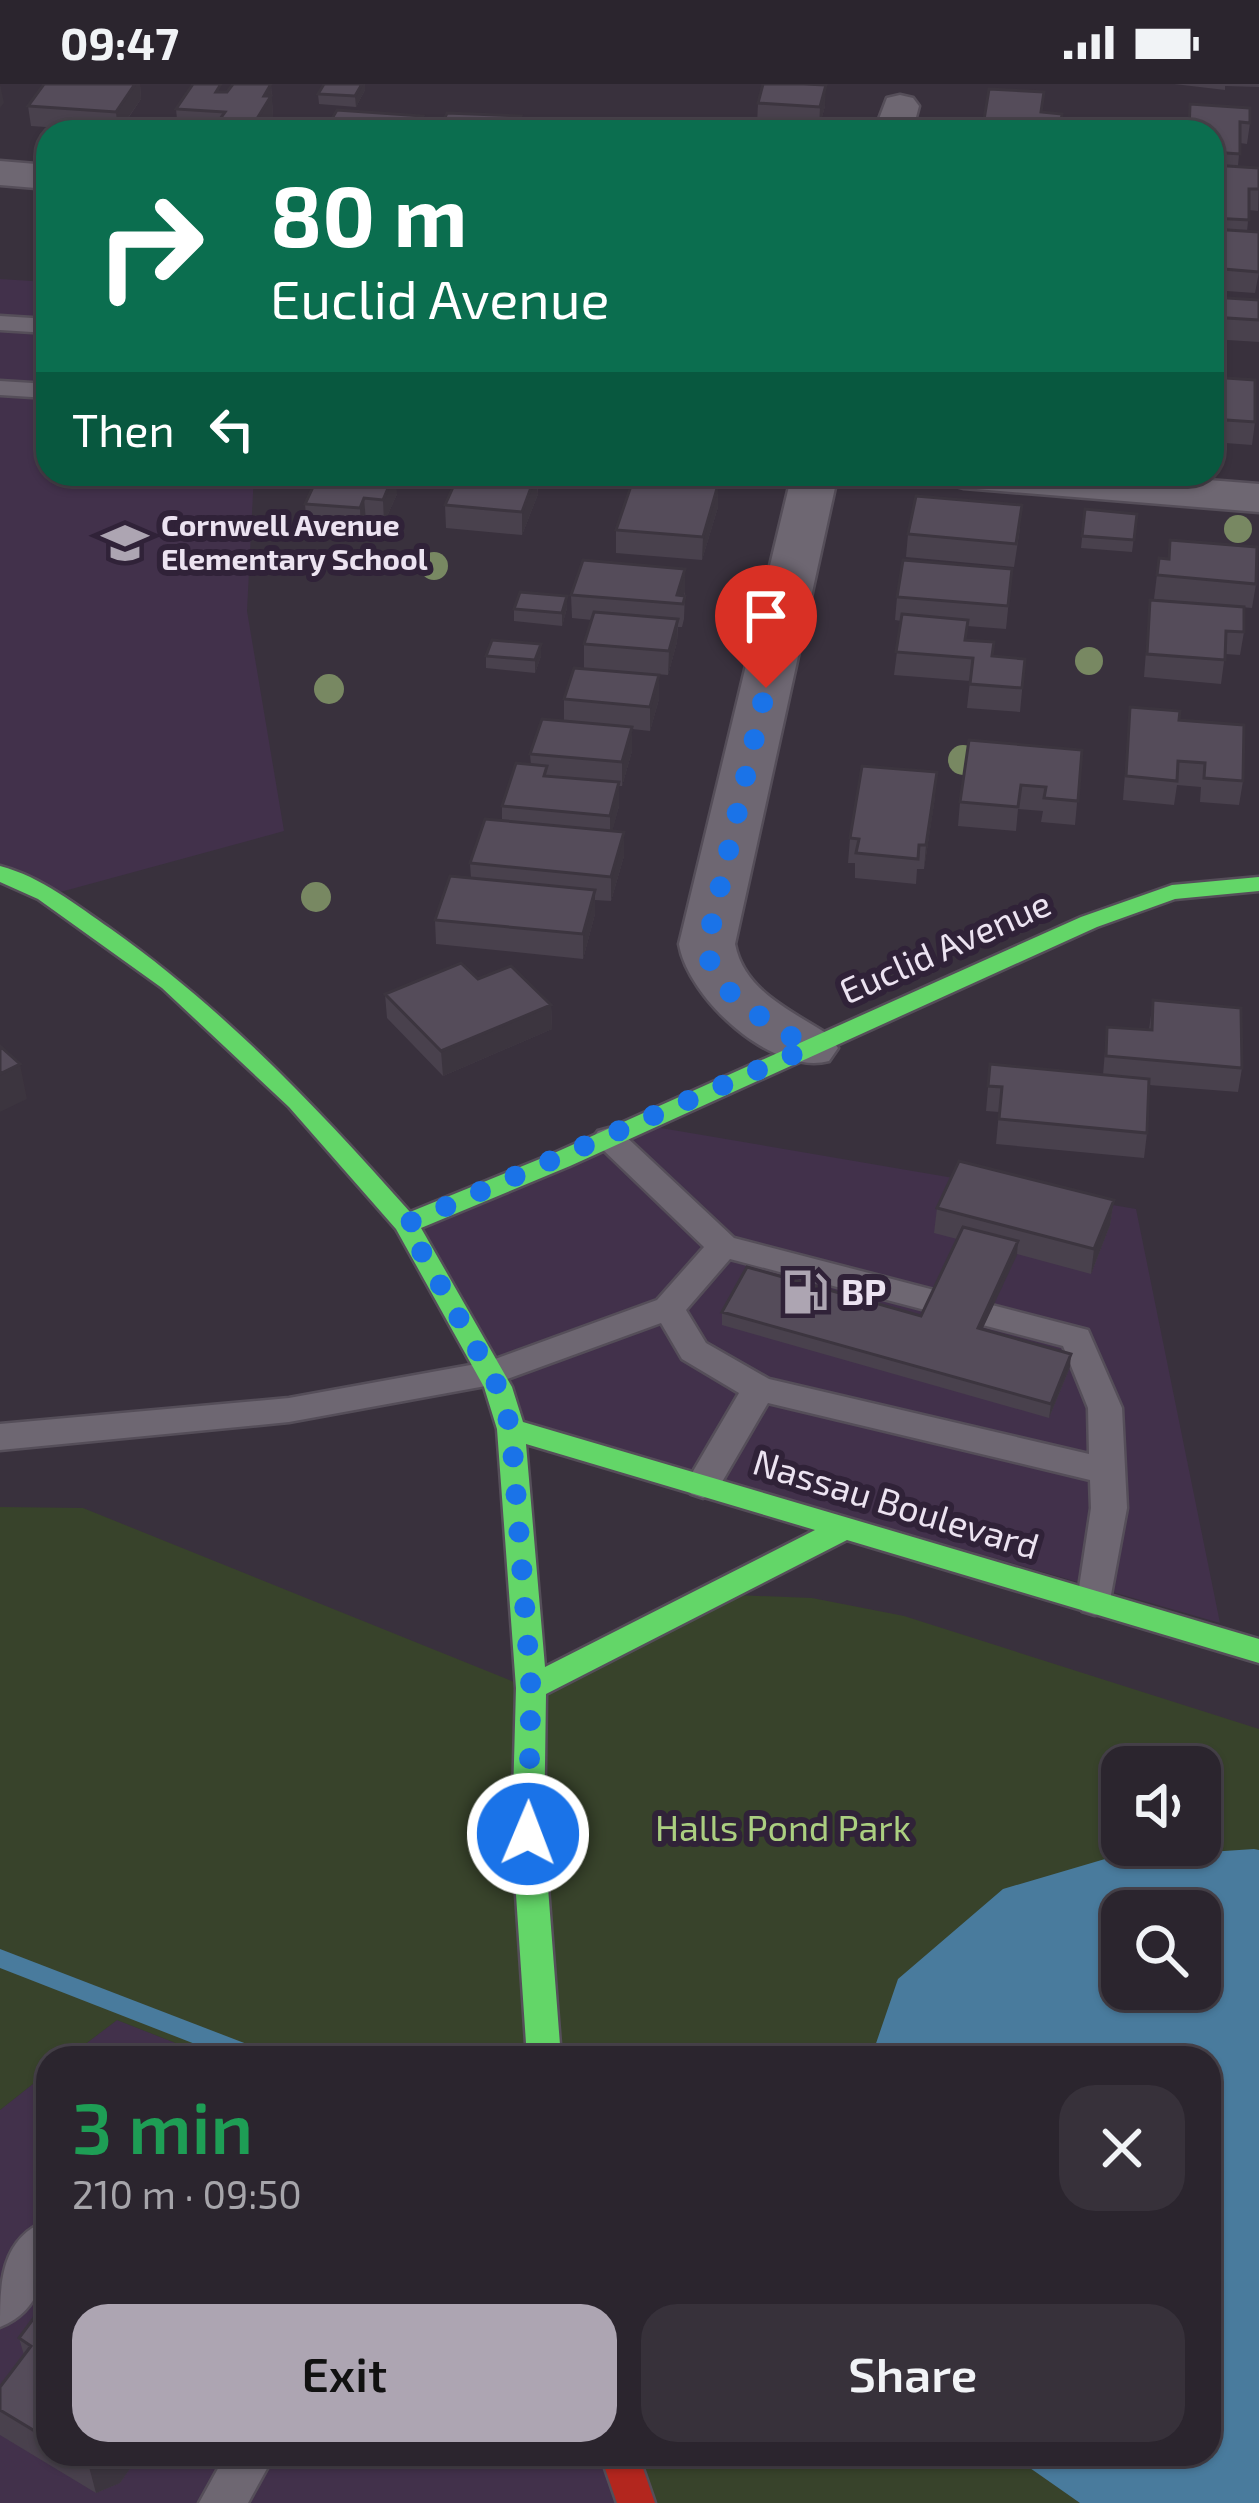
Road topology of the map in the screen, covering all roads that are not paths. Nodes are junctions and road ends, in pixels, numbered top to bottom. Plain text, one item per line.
1 (0, 173) edge
2 (36, 175) edge
3 (0, 323) edge
4 (36, 325) edge
5 (0, 388) edge
6 (36, 390) edge
7 (812, 486) edge
8 (1112, 486) edge
9 (1259, 498) edge
10 (0, 873) edge
11 (1259, 884) edge
12 (808, 1048) junction
13 (609, 1138) junction
14 (406, 1224) junction
15 (723, 1246) junction
16 (669, 1308) junction
17 (491, 1373) junction
18 (759, 1389) junction
19 (511, 1429) junction
20 (0, 1437) edge
21 (1108, 1471) junction
22 (703, 1485) junction
23 (847, 1528) junction
24 (1095, 1601) junction
25 (1259, 1651) edge
26 (531, 1688) junction
27 (543, 2046) edge
28 (36, 2256) edge
29 (0, 2306) edge
30 (245, 2466) edge
31 (623, 2466) edge
32 (222, 2503) edge
33 (635, 2503) edge

1 - 2 street
3 - 4 lane
5 - 6 lane
7 - 12 street
8 - 9 street
10 - 14 main road
11 - 12 main road, Euclid Avenue
12 - 13 main road, Euclid Avenue
13 - 14 main road, Euclid Avenue
13 - 15 lane
14 - 17 main road
15 - 16 lane
15 - 21 lane
16 - 17 lane
16 - 18 lane
17 - 19 main road
17 - 20 lane
18 - 21 lane
18 - 22 lane
19 - 22 main road, Nassau Boulevard
19 - 26 main road
21 - 24 lane
22 - 23 main road, Nassau Boulevard
23 - 24 main road, Nassau Boulevard
23 - 26 main road
24 - 25 main road, Nassau Boulevard
26 - 27 main road
28 - 29 lane
30 - 32 lane
31 - 33 main road

